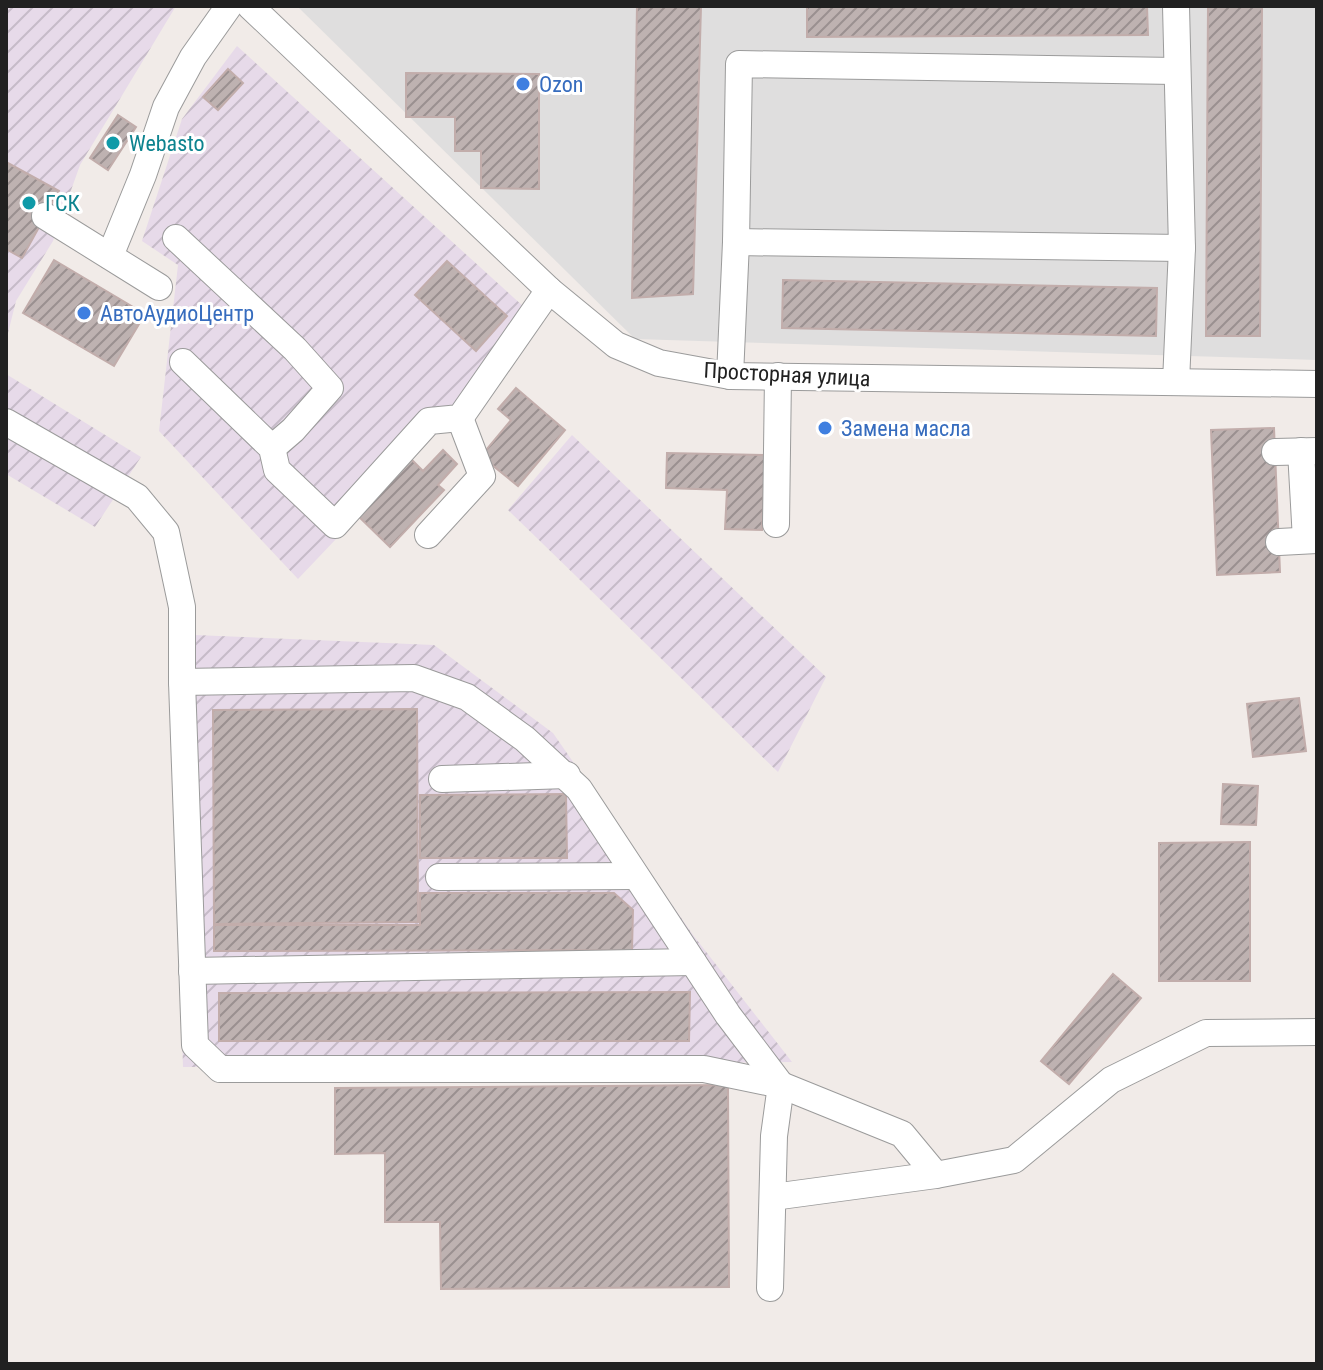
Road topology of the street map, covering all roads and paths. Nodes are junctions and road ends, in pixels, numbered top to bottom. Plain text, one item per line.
1 (229, 6) edge
2 (250, 6) edge
3 (1176, 6) edge
4 (1176, 71) junction
5 (45, 216) dead end
6 (176, 238) dead end
7 (736, 242) junction
8 (1182, 248) junction
9 (110, 256) junction
10 (159, 287) dead end
11 (549, 290) junction
12 (183, 362) dead end
13 (730, 376) junction
14 (778, 376) junction
15 (1176, 382) junction
16 (1317, 384) edge
17 (460, 418) junction
18 (6, 422) edge
19 (272, 448) junction
20 (1298, 451) edge
21 (776, 524) dead end
22 (428, 535) dead end
23 (1312, 540) edge
24 (1279, 542) dead end
25 (182, 682) junction
26 (567, 775) junction
27 (442, 779) dead end
28 (635, 876) junction
29 (439, 877) dead end
30 (693, 962) junction
31 (192, 971) junction
32 (1317, 1032) edge
33 (781, 1085) junction
34 (936, 1175) junction
35 (773, 1197) junction
36 (770, 1288) dead end

1 - 9 street
2 - 11 street, Просторная улица
3 - 4 street
4 - 7 street
4 - 8 street
5 - 9 street
6 - 19 street
7 - 8 street
7 - 13 street
8 - 15 street
9 - 10 street
11 - 13 street, Просторная улица
11 - 17 street
12 - 19 street
13 - 14 street, Просторная улица
14 - 15 street, Просторная улица
14 - 21 street
15 - 16 street, Просторная улица
17 - 19 street
17 - 22 street
18 - 25 street
20 - 23 street
23 - 24 street
25 - 26 street
25 - 31 street
26 - 27 street
26 - 28 street
28 - 29 street
28 - 30 street
30 - 31 street
30 - 33 street
31 - 33 street
32 - 34 street
33 - 34 street
33 - 35 street
34 - 35 street
35 - 36 street

